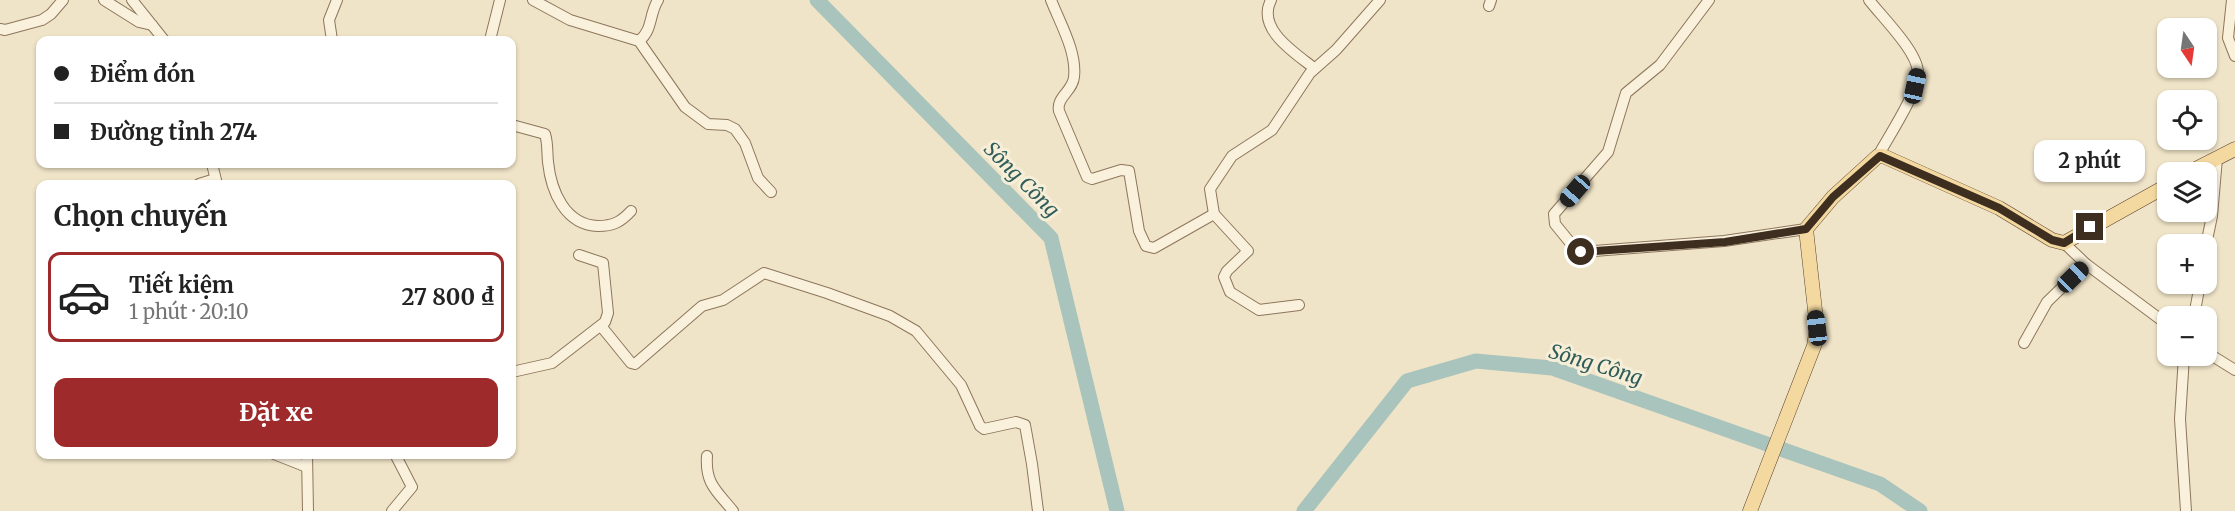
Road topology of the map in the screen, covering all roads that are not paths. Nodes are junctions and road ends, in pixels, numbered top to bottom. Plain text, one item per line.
1 (63, 0) edge
2 (104, 0) edge
3 (132, 0) edge
4 (337, 0) edge
5 (500, 0) edge
6 (533, 0) edge
7 (658, 0) edge
8 (1051, 0) edge
9 (1271, 0) edge
10 (1380, 0) edge
11 (1709, 0) edge
12 (1869, 0) edge
13 (2232, 0) edge
14 (152, 25) junction
15 (0, 29) edge
16 (161, 36) edge
17 (331, 36) edge
18 (491, 36) edge
19 (639, 41) junction
20 (2235, 56) edge
21 (1314, 68) junction
22 (516, 126) edge
23 (2235, 149) edge
24 (1878, 156) junction
25 (2217, 158) junction
26 (2209, 162) edge
27 (2157, 191) edge
28 (771, 192) dead end
29 (631, 211) dead end
30 (1214, 214) junction
31 (1806, 229) junction
32 (2208, 234) edge
33 (2064, 243) junction
34 (579, 255) dead end
35 (2086, 264) junction
36 (1299, 305) dead end
37 (2157, 318) edge
38 (601, 326) junction
39 (2024, 343) dead end
40 (2217, 359) edge
41 (2183, 366) edge
42 (2235, 370) edge
43 (516, 371) edge
44 (707, 456) dead end
45 (287, 459) edge
46 (307, 459) edge
47 (398, 459) edge
48 (308, 467) junction
49 (308, 511) edge
50 (392, 511) edge
51 (734, 511) edge
52 (1038, 511) edge
53 (1750, 511) edge
54 (2186, 511) edge

1 - 15 street
2 - 14 street
3 - 14 street
4 - 17 street
5 - 18 street
6 - 19 street
7 - 19 street
8 - 30 street
9 - 21 street
10 - 21 street
11 - 31 street
12 - 24 street
13 - 20 street
14 - 16 street
19 - 28 street
21 - 30 street
22 - 29 street
23 - 25 main road
24 - 31 main road
24 - 33 main road
25 - 26 main road
25 - 32 street
27 - 33 main road
30 - 36 street
31 - 53 main road
33 - 35 street
34 - 38 street
35 - 37 street
35 - 39 street
38 - 43 street
38 - 52 street
40 - 42 street
41 - 54 street
44 - 51 street
45 - 48 street
46 - 48 street
47 - 50 street
48 - 49 street

